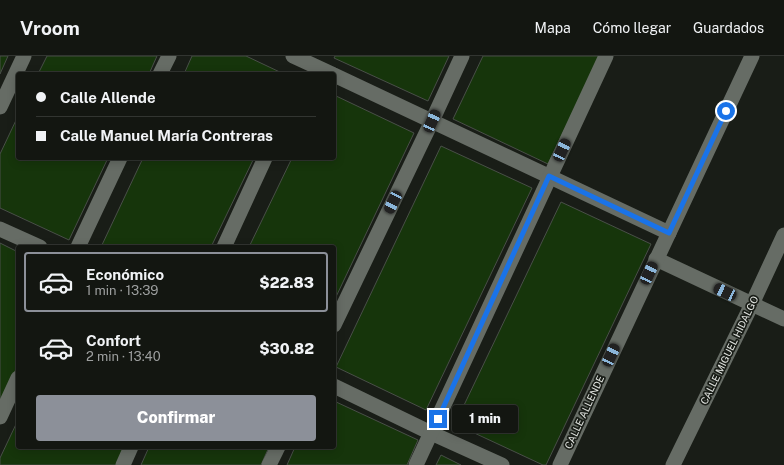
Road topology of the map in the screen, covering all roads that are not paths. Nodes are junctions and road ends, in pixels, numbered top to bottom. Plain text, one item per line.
1 (24, 56) edge
2 (169, 56) edge
3 (293, 56) edge
4 (462, 56) edge
5 (606, 56) edge
6 (752, 56) edge
7 (309, 64) edge
8 (16, 72) edge
9 (161, 72) edge
10 (328, 72) edge
11 (16, 73) edge
12 (336, 75) edge
13 (0, 107) edge
14 (432, 121) junction
15 (119, 160) edge
16 (264, 160) edge
17 (549, 176) junction
18 (0, 229) edge
19 (669, 233) junction
20 (784, 234) edge
21 (36, 245) edge
22 (79, 245) edge
23 (225, 245) edge
24 (656, 259) junction
25 (752, 304) junction
26 (784, 319) edge
27 (336, 321) edge
28 (16, 382) edge
29 (336, 387) edge
30 (0, 417) edge
31 (431, 433) junction
32 (130, 449) edge
33 (277, 449) edge
34 (123, 465) edge
35 (270, 465) edge
36 (416, 465) edge
37 (502, 465) edge
38 (560, 465) edge
39 (673, 465) edge

1 - 8 street
2 - 9 street
3 - 7 street
4 - 14 street
5 - 17 street
6 - 19 street, CALLE ALLENDE
7 - 10 street
11 - 13 street
12 - 14 street
14 - 17 street
14 - 27 street
15 - 22 street
16 - 23 street
17 - 19 street
17 - 31 street
18 - 21 street
19 - 24 street, CALLE ALLENDE
20 - 25 street, CALLE MIGUEL HIDALGO
24 - 25 street
24 - 38 street, CALLE ALLENDE
25 - 26 street
25 - 39 street, CALLE MIGUEL HIDALGO
28 - 30 street
29 - 31 street
31 - 36 street
31 - 37 street
32 - 34 street
33 - 35 street

